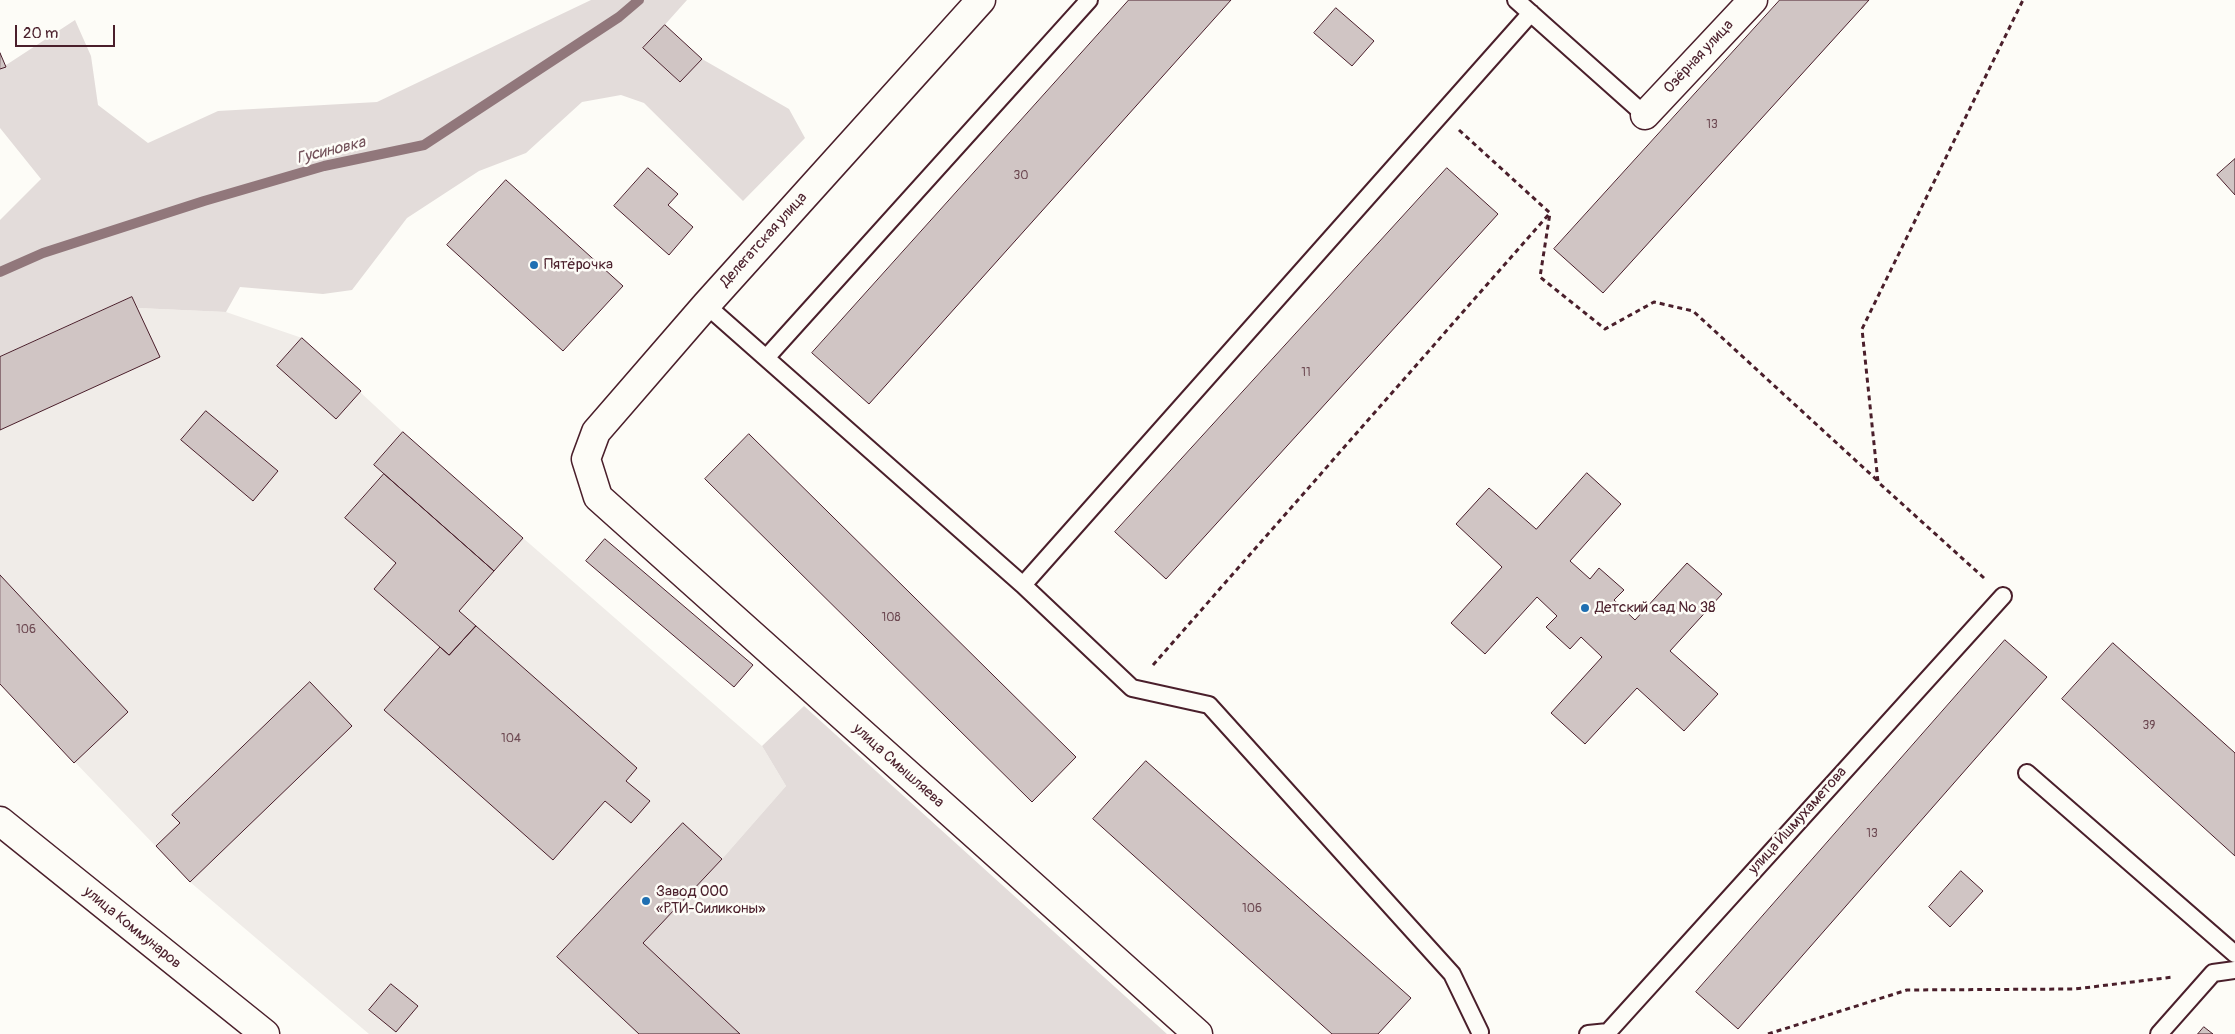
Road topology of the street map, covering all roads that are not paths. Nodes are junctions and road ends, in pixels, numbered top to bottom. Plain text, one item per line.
1 (981, 0) edge
2 (1089, 0) edge
3 (1516, 0) edge
4 (1753, 0) edge
5 (1531, 13) junction
6 (1646, 115) joint
7 (706, 305) junction
8 (766, 358) junction
9 (598, 497) joint
10 (1023, 585) junction
11 (2003, 596) road end
12 (2027, 773) dead end
13 (0, 821) edge
14 (2235, 954) edge
15 (2235, 970) edge
16 (1483, 1033) edge
17 (265, 1034) edge
18 (1198, 1034) edge
19 (1588, 1034) edge
20 (2159, 1034) edge

1 - 7 street, Делегатская улица
2 - 8 lane
3 - 5 lane
4 - 6 street, Озёрная улица
5 - 6 lane
5 - 10 lane
7 - 8 lane
7 - 9 street, Делегатская улица
8 - 10 lane
9 - 18 street, улица Смышляева
10 - 16 lane
11 - 19 lane, улица Ишмухаметова
12 - 14 lane
13 - 17 street, улица Коммунаров
15 - 20 lane

